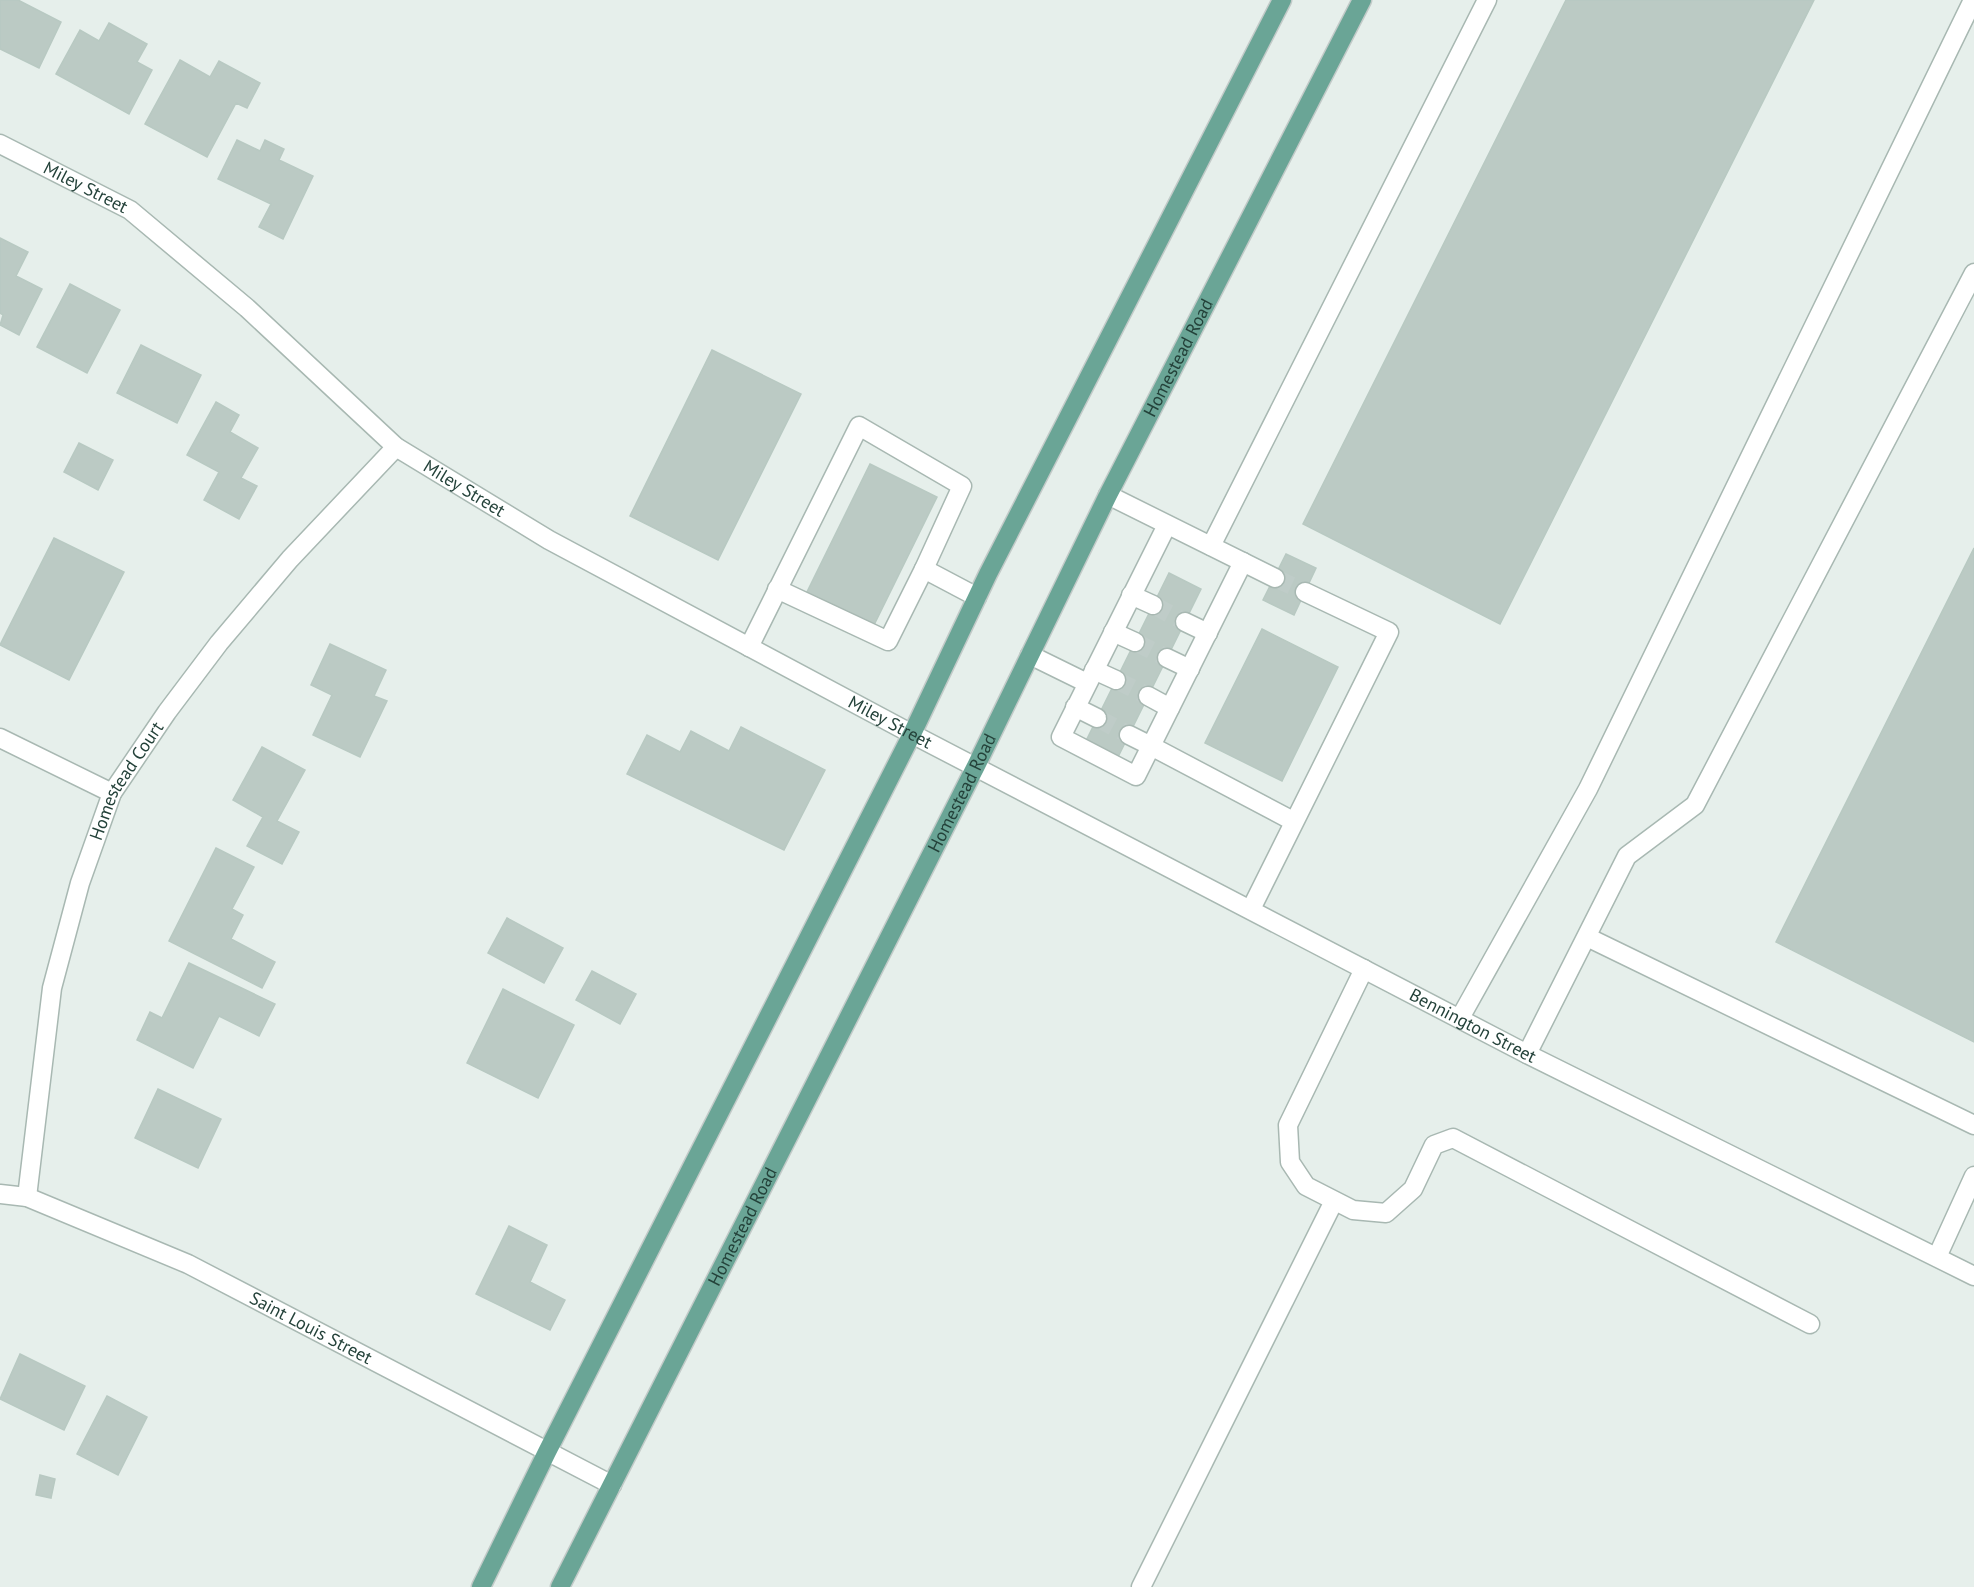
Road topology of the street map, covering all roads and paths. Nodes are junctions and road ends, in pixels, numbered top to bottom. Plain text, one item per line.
1 (1282, 0) edge
2 (1362, 0) edge
3 (1487, 0) edge
4 (1973, 0) edge
5 (0, 144) edge
6 (1974, 273) edge
7 (396, 447) junction
8 (1108, 495) junction
9 (1167, 525) junction
10 (1211, 546) junction
11 (1243, 562) junction
12 (924, 569) junction
13 (1275, 578) tunnel mouth
14 (777, 589) junction
15 (1305, 592) tunnel mouth
16 (1131, 595) junction
17 (977, 597) junction
18 (1153, 605) tunnel mouth
19 (1185, 622) tunnel mouth
20 (1113, 632) junction
21 (1208, 633) junction
22 (1135, 642) tunnel mouth
23 (749, 646) junction
24 (1030, 655) junction
25 (1167, 658) tunnel mouth
26 (1190, 669) junction
27 (1091, 676) junction
28 (1116, 680) tunnel mouth
29 (1148, 696) tunnel mouth
30 (1075, 707) junction
31 (1170, 708) junction
32 (1097, 718) tunnel mouth
33 (912, 734) junction
34 (1129, 735) tunnel mouth
35 (0, 738) edge
36 (1151, 746) junction
37 (976, 766) junction
38 (112, 794) junction
39 (1293, 821) junction
40 (1251, 909) junction
41 (1587, 937) junction
42 (1364, 969) junction
43 (1460, 1018) junction
44 (1527, 1054) junction
45 (1974, 1125) edge
46 (1974, 1176) edge
47 (0, 1194) edge
48 (27, 1197) junction
49 (1334, 1201) junction
50 (1936, 1257) junction
51 (1974, 1276) edge
52 (1810, 1324) dead end
53 (547, 1452) junction
54 (612, 1485) junction
55 (481, 1587) edge
56 (560, 1587) edge
57 (1141, 1587) edge

1 - 17 main road
2 - 8 main road, Homestead Road
3 - 10 street
4 - 43 street
5 - 7 street, Miley Street
6 - 41 street
7 - 23 street, Miley Street
7 - 38 street, Homestead Court
8 - 9 street
8 - 24 main road, Homestead Road
9 - 10 street
9 - 16 street
10 - 11 street
11 - 13 street
11 - 21 street
12 - 14 street
12 - 14 street
12 - 17 street
14 - 23 street
15 - 39 street
16 - 18 street
16 - 20 street
17 - 33 main road
19 - 21 street
20 - 22 street
20 - 27 street
21 - 26 street
23 - 33 street, Miley Street
24 - 27 street
24 - 37 main road, Homestead Road
25 - 26 street
26 - 31 street
27 - 28 street
27 - 30 street
29 - 31 street
30 - 32 street
30 - 36 street
31 - 36 street
33 - 37 street, Miley Street
33 - 53 main road
34 - 36 street
35 - 38 street
36 - 39 street
37 - 40 street, Bennington Street
37 - 54 main road, Homestead Road
38 - 48 street, Homestead Court
39 - 40 street
40 - 42 street, Bennington Street
41 - 44 street
41 - 45 street
42 - 43 street, Bennington Street
42 - 49 street
43 - 44 street, Bennington Street
44 - 50 street, Bennington Street
46 - 50 street
47 - 48 street, Saint Louis Street
48 - 53 street, Saint Louis Street
49 - 52 street
49 - 57 street
50 - 51 street, Bennington Street
53 - 54 street, Saint Louis Street
53 - 55 main road
54 - 56 main road, Homestead Road

